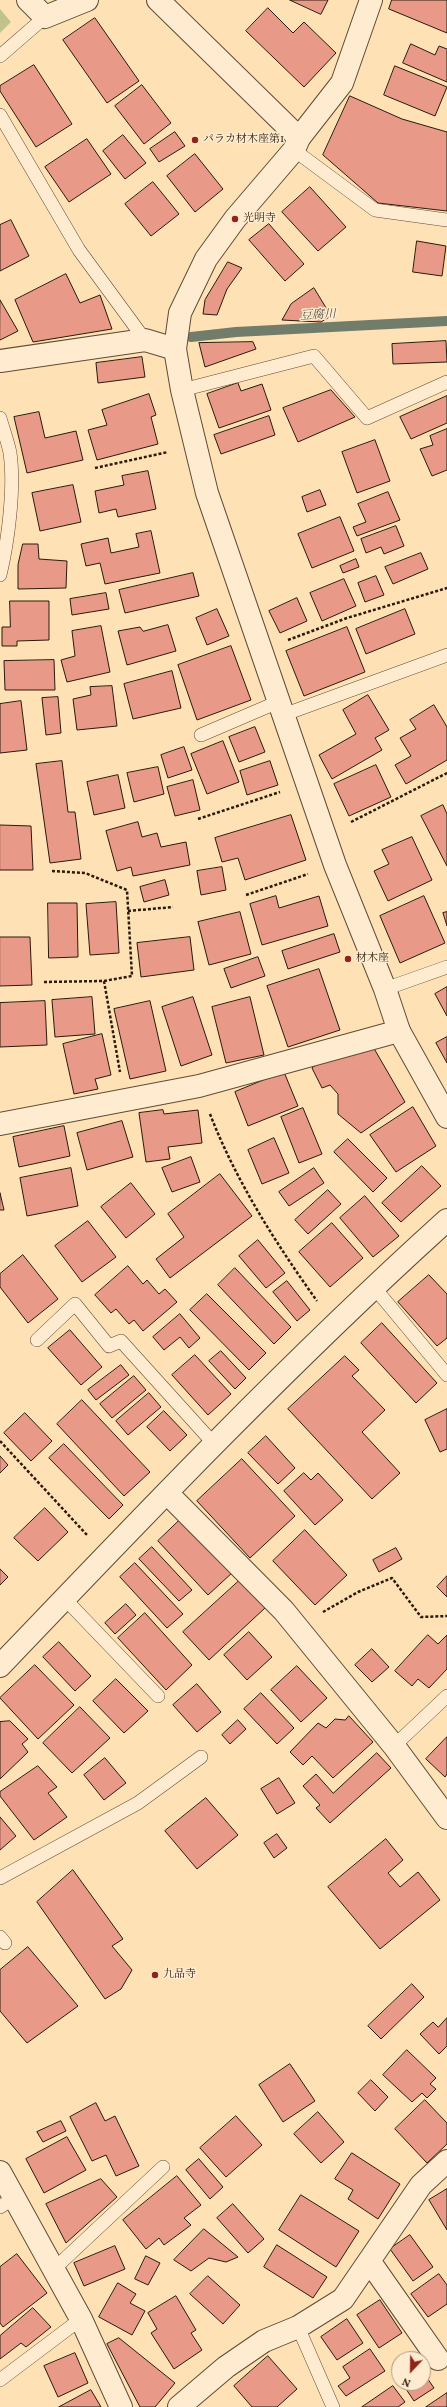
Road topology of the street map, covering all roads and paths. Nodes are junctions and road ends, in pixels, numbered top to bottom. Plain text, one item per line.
1 (28, 0) edge
2 (87, 0) edge
3 (158, 0) edge
4 (372, 0) edge
5 (45, 17) junction
6 (0, 56) edge
7 (0, 115) edge
8 (296, 144) junction
9 (447, 220) edge
10 (145, 340) junction
11 (175, 345) junction
12 (0, 361) edge
13 (447, 382) edge
14 (182, 390) junction
15 (0, 418) edge
16 (196, 446) junction
17 (95, 468) dead end
18 (0, 576) edge
19 (447, 588) edge
20 (261, 650) junction
21 (447, 654) edge
22 (281, 708) junction
23 (201, 734) dead end
24 (447, 773) edge
25 (307, 783) junction
26 (198, 819) dead end
27 (325, 834) junction
28 (335, 865) junction
29 (52, 871) dead end
30 (246, 895) dead end
31 (173, 906) dead end
32 (128, 911) junction
33 (447, 967) edge
34 (104, 981) junction
35 (44, 982) dead end
36 (385, 989) junction
37 (399, 1031) junction
38 (199, 1086) junction
39 (125, 1100) junction
40 (447, 1117) edge
41 (0, 1124) edge
42 (447, 1220) edge
43 (373, 1286) junction
44 (336, 1326) junction
45 (37, 1340) dead end
46 (447, 1375) edge
47 (0, 1441) edge
48 (215, 1445) junction
49 (167, 1492) junction
50 (106, 1556) junction
51 (64, 1598) junction
52 (447, 1616) edge
53 (297, 1628) junction
54 (0, 1666) edge
55 (158, 1696) dead end
56 (447, 1696) edge
57 (394, 1746) junction
58 (201, 1757) dead end
59 (447, 1818) edge
60 (0, 1878) edge
61 (447, 2161) edge
62 (163, 2167) dead end
63 (0, 2172) edge
64 (7, 2203) edge
65 (370, 2262) junction
66 (54, 2269) junction
67 (81, 2319) junction
68 (298, 2327) junction
69 (438, 2359) dead end
70 (0, 2380) edge
71 (121, 2407) edge
72 (179, 2407) edge
73 (333, 2407) edge

1 - 5 street
2 - 5 street
3 - 8 street
4 - 8 street
5 - 6 lane
7 - 10 lane
8 - 9 lane
8 - 11 street
10 - 11 street
10 - 12 street
11 - 14 street
13 - 14 lane
14 - 16 street
15 - 18 lane
16 - 17 path
16 - 20 street
19 - 20 path
20 - 22 street
21 - 22 lane
22 - 23 lane
22 - 25 street
24 - 27 path
25 - 26 path
25 - 27 street
27 - 28 street
28 - 30 path
28 - 36 street
29 - 32 path
31 - 32 path
32 - 34 path
33 - 36 lane
34 - 35 path
34 - 39 path
36 - 37 street
37 - 38 street
37 - 40 street
38 - 39 street
38 - 44 path
39 - 41 street
42 - 43 street
43 - 44 street
43 - 46 lane
44 - 48 street
45 - 48 lane
47 - 50 path
48 - 49 street
49 - 50 street
49 - 53 street
50 - 51 street
51 - 54 street
51 - 55 lane
52 - 53 path
53 - 57 street
56 - 57 lane
57 - 59 street
58 - 60 lane
61 - 65 street
62 - 66 lane
63 - 64 street
64 - 66 street
65 - 68 street
65 - 69 street
66 - 67 street
67 - 70 lane
67 - 71 street
68 - 72 street
68 - 73 lane

